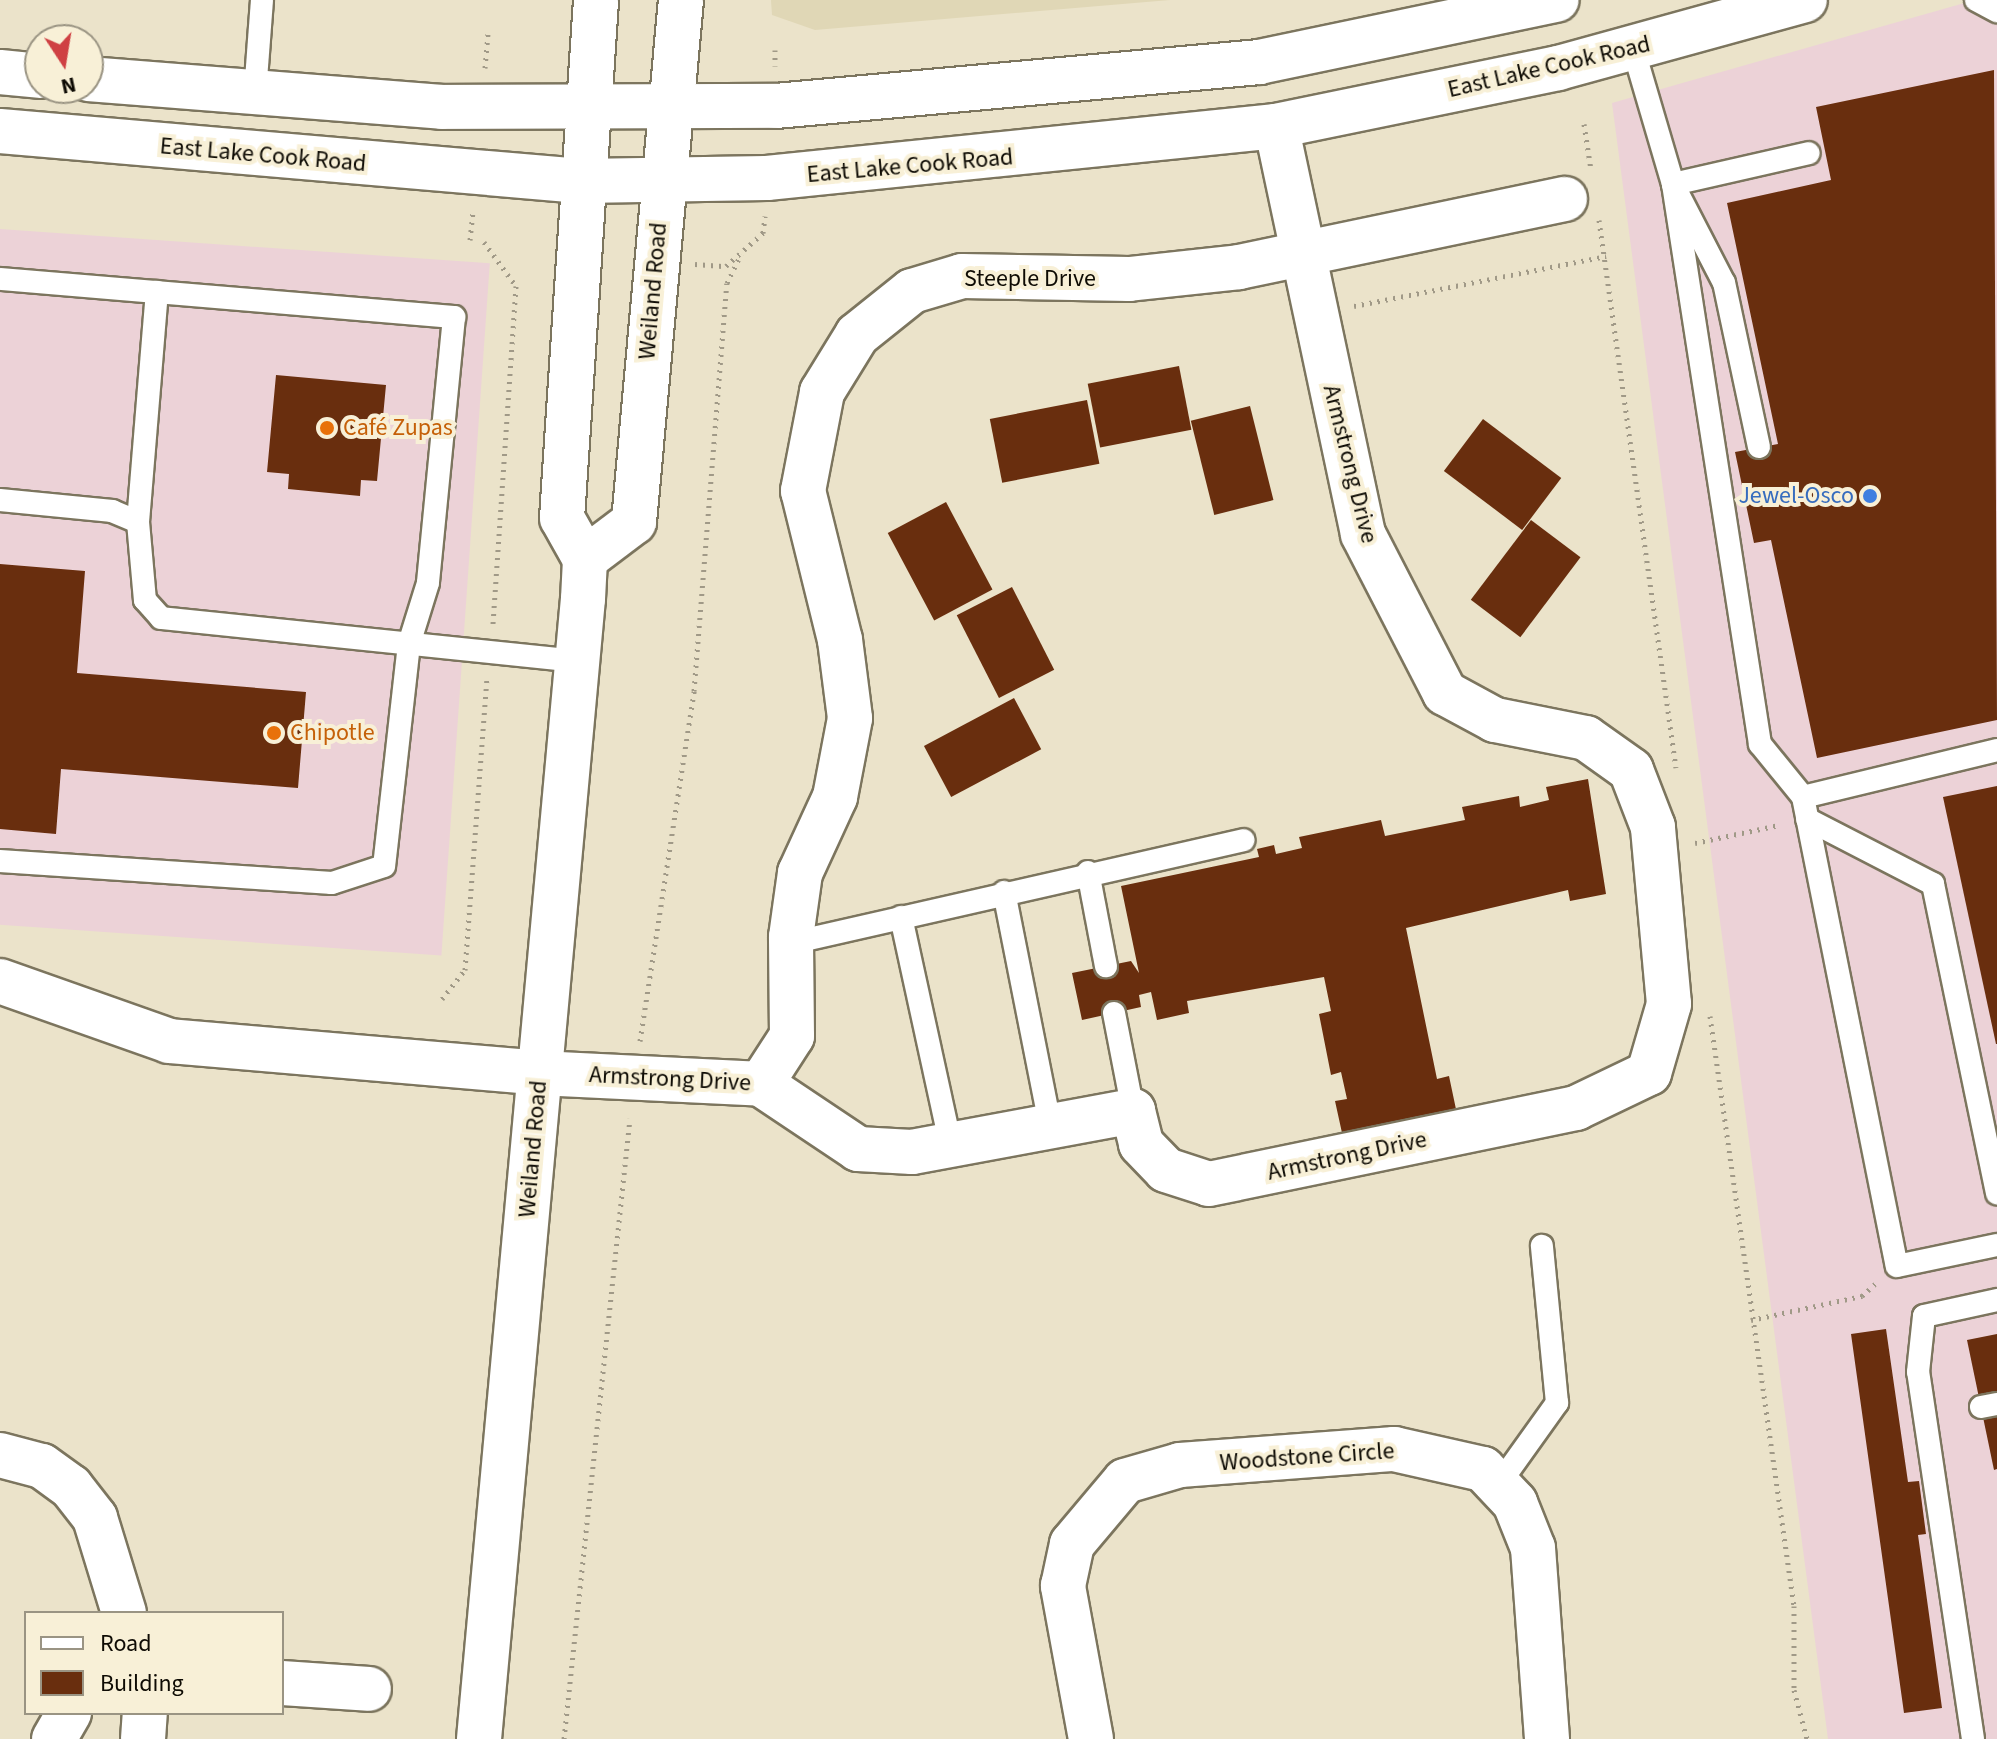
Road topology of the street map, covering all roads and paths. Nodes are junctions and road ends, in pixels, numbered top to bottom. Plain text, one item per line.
1 (262, 0) edge
2 (596, 0) edge
3 (681, 0) edge
4 (1557, 0) edge
5 (1805, 0) edge
6 (1976, 0) edge
7 (1997, 11) edge
8 (1633, 48) junction
9 (0, 72) edge
10 (24, 74) edge
11 (104, 80) edge
12 (255, 93) junction
13 (670, 107) junction
14 (587, 108) junction
15 (1276, 126) junction
16 (0, 131) edge
17 (1809, 153) dead end
18 (581, 181) junction
19 (661, 182) junction
20 (1673, 184) junction
21 (1565, 199) dead end
22 (1299, 252) junction
23 (741, 254) dead end
24 (1606, 256) dead end
25 (0, 279) edge
26 (157, 292) junction
27 (1313, 314) junction
28 (1759, 447) dead end
29 (0, 500) edge
30 (138, 522) junction
31 (585, 559) junction
32 (409, 644) junction
33 (576, 661) junction
34 (1997, 750) edge
35 (1805, 808) junction
36 (1243, 840) dead end
37 (1687, 845) dead end
38 (0, 861) edge
39 (1088, 872) junction
40 (1004, 892) junction
41 (901, 917) junction
42 (791, 943) junction
43 (1106, 966) dead end
44 (0, 981) edge
45 (1114, 1013) dead end
46 (540, 1073) junction
47 (634, 1076) junction
48 (761, 1084) junction
49 (1133, 1111) junction
50 (1051, 1129) junction
51 (951, 1146) junction
52 (1997, 1193) edge
53 (1997, 1245) edge
54 (1542, 1246) dead end
55 (1897, 1266) junction
56 (1997, 1300) edge
57 (1751, 1320) dead end
58 (0, 1455) edge
59 (1499, 1484) junction
60 (123, 1611) edge
61 (284, 1683) edge
62 (369, 1689) dead end
63 (68, 1715) edge
64 (145, 1715) edge
65 (54, 1739) edge
66 (143, 1739) edge
67 (479, 1739) edge
68 (564, 1739) edge
69 (1091, 1739) edge
70 (1547, 1739) edge
71 (1973, 1739) edge

1 - 12 lane
2 - 14 main road
3 - 13 main road, Weiland Road
4 - 13 main road
5 - 8 main road, East Lake Cook Road
6 - 7 lane
8 - 15 main road, East Lake Cook Road
8 - 20 lane
9 - 10 main road
11 - 12 main road
12 - 14 main road
13 - 14 main road
13 - 19 main road, Weiland Road
14 - 18 main road
15 - 19 main road, East Lake Cook Road
15 - 22 main road, Armstrong Drive
16 - 18 main road, East Lake Cook Road
17 - 20 lane
18 - 19 main road, East Lake Cook Road
18 - 31 main road
19 - 31 main road, Weiland Road
20 - 28 lane
20 - 35 lane
21 - 22 main road, Steeple Drive
22 - 27 main road, Armstrong Drive
22 - 42 main road, Steeple Drive
23 - 47 path
24 - 27 path
25 - 26 lane
26 - 30 lane
26 - 32 lane
27 - 49 main road, Armstrong Drive
29 - 30 lane
30 - 32 lane
31 - 33 main road, Weiland Road
32 - 33 lane
32 - 38 lane
33 - 46 main road, Weiland Road
34 - 35 lane
35 - 37 path
35 - 52 lane
35 - 55 lane
36 - 39 lane
39 - 40 lane
39 - 43 lane
40 - 41 lane
40 - 50 lane
41 - 42 lane
41 - 51 lane
42 - 48 main road, Steeple Drive
44 - 46 main road, Armstrong Drive
45 - 49 lane
46 - 47 main road, Armstrong Drive
46 - 67 main road, Weiland Road
47 - 48 main road, Armstrong Drive
47 - 68 path
48 - 51 main road, Armstrong Drive
49 - 50 main road, Armstrong Drive
50 - 51 main road, Armstrong Drive
53 - 55 lane
54 - 59 lane
55 - 57 path
56 - 71 lane
58 - 60 main road
59 - 69 main road, Woodstone Circle
59 - 70 main road, Woodstone Circle
61 - 62 main road
63 - 65 main road
64 - 66 main road

